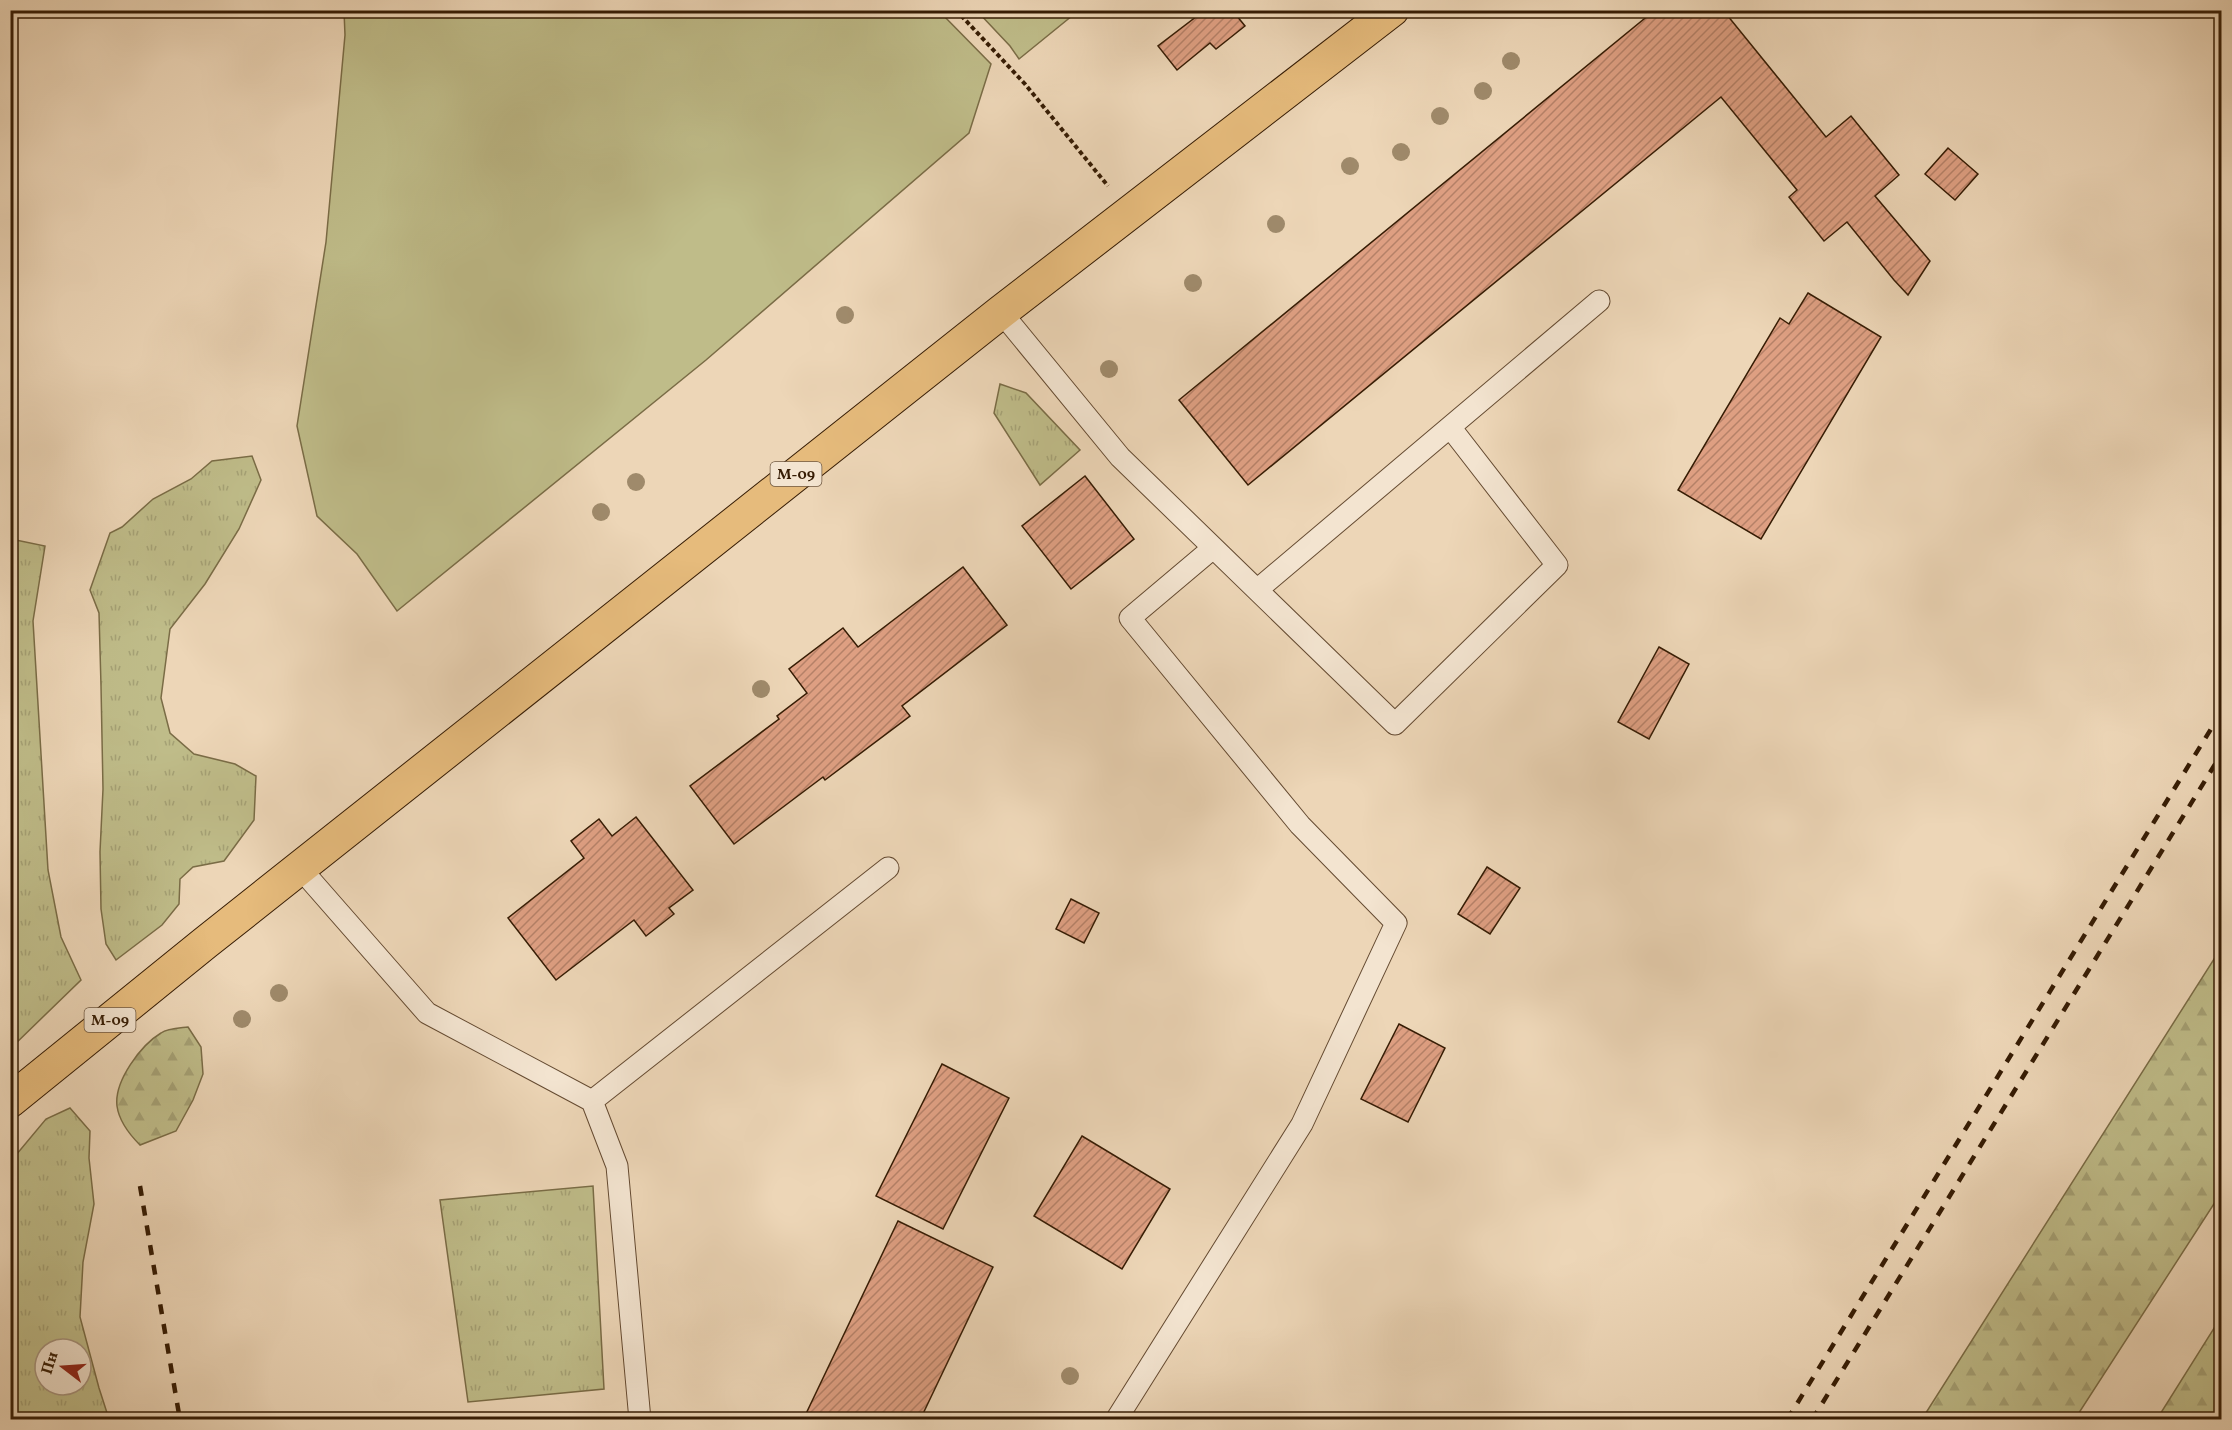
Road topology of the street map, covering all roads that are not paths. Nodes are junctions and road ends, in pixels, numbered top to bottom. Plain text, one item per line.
1 (1392, 10) edge
2 (1599, 302) dead end
3 (1001, 312) junction
4 (1450, 427) junction
5 (1213, 548) junction
6 (1257, 590) junction
7 (300, 868) junction
8 (888, 868) dead end
9 (13, 1099) edge
10 (592, 1101) junction
11 (640, 1419) edge
12 (1116, 1419) edge

1 - 3 highway, М-09
2 - 4 lane
3 - 5 lane
3 - 7 highway, М-09
4 - 6 lane
4 - 6 lane
5 - 6 lane
5 - 12 lane
7 - 9 highway, М-09
7 - 10 lane
8 - 10 lane
10 - 11 lane

